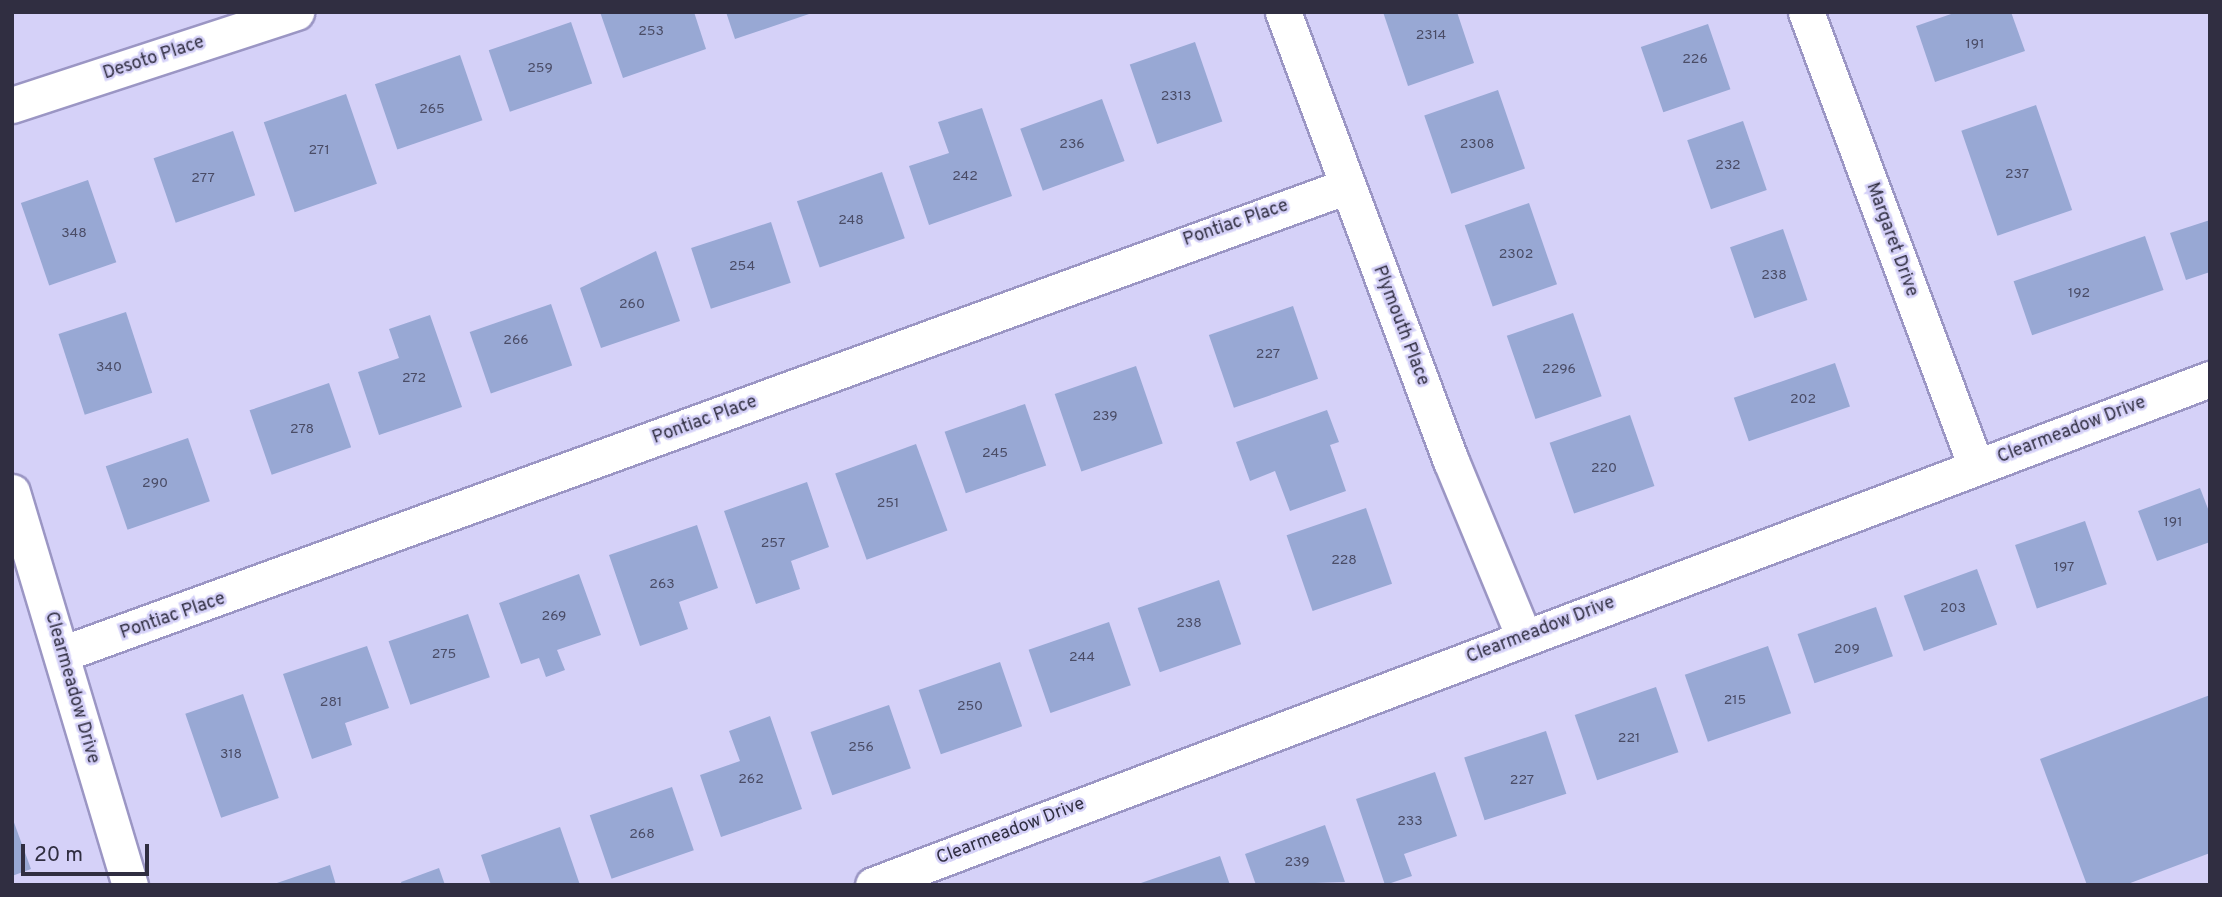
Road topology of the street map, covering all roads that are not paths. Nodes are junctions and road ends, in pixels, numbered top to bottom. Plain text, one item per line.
1 (296, 12) edge
2 (1283, 12) edge
3 (1806, 12) edge
4 (12, 105) edge
5 (1347, 186) junction
6 (2210, 379) edge
7 (1976, 467) junction
8 (12, 492) edge
9 (1524, 637) junction
10 (62, 654) junction
11 (130, 885) edge
12 (873, 885) edge

1 - 4 street, Desoto Place
2 - 5 street, Plymouth Place
3 - 7 street, Margaret Drive
5 - 9 street, Plymouth Place
5 - 10 street, Pontiac Place
6 - 7 street, Clearmeadow Drive
7 - 9 street, Clearmeadow Drive
8 - 10 street, Clearmeadow Drive
9 - 12 street, Clearmeadow Drive
10 - 11 street, Clearmeadow Drive

